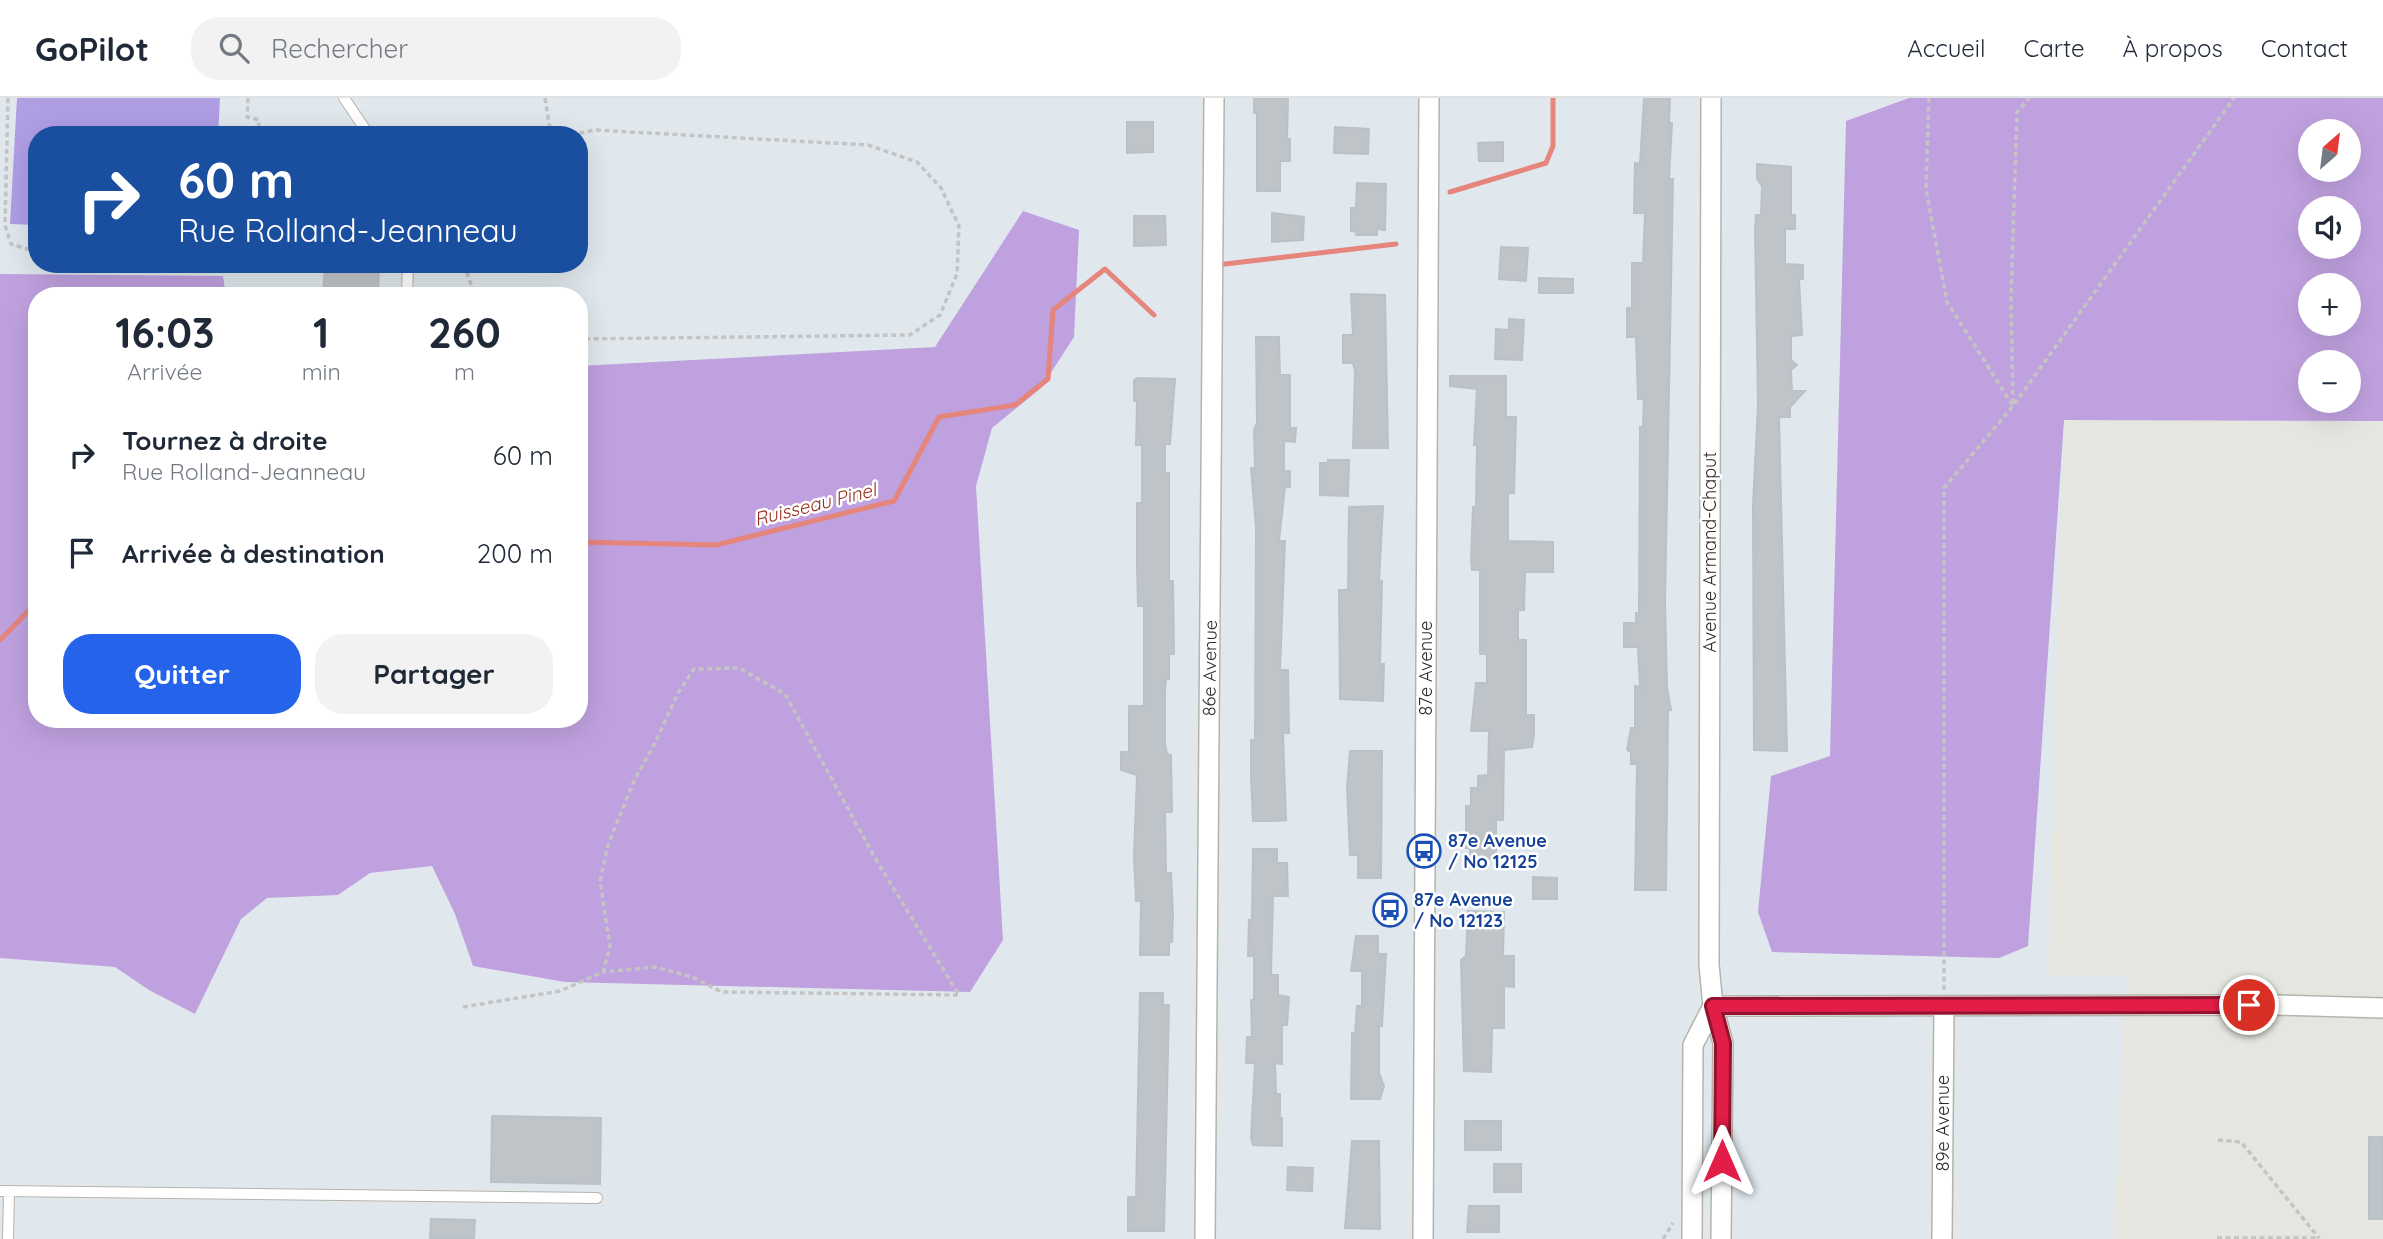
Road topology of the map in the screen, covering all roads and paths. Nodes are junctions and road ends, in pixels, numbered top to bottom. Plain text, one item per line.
1 (8, 98) edge
2 (248, 98) edge
3 (344, 98) edge
4 (545, 98) edge
5 (1213, 98) edge
6 (1429, 98) edge
7 (1711, 98) edge
8 (1929, 98) edge
9 (2029, 98) edge
10 (2234, 98) edge
11 (259, 126) edge
12 (363, 126) edge
13 (550, 126) edge
14 (588, 131) edge
15 (28, 249) edge
16 (588, 339) edge
17 (2013, 406) junction
18 (603, 972) junction
19 (1713, 1006) junction
20 (1944, 1006) junction
21 (463, 1007) dead end
22 (2383, 1008) edge
23 (2218, 1140) dead end
24 (5, 1191) edge
25 (597, 1198) dead end
26 (2217, 1238) edge
27 (8, 1239) edge
28 (1205, 1239) edge
29 (1423, 1239) edge
30 (1692, 1239) edge
31 (1721, 1239) edge
32 (1942, 1239) edge
33 (2319, 1239) edge

1 - 15 path
2 - 11 path
3 - 12 lane
4 - 13 path
5 - 28 street, 86e Avenue
6 - 29 street, 87e Avenue
7 - 19 street, Avenue Armand-Chaput
8 - 17 path
9 - 17 path
10 - 17 path
14 - 16 path
17 - 20 path
18 - 18 path
18 - 21 path
19 - 20 street
19 - 30 street
19 - 31 street, Avenue Armand-Chaput
20 - 22 street
20 - 32 street, 89e Avenue
23 - 33 path
24 - 25 lane
24 - 27 lane
26 - 33 path

